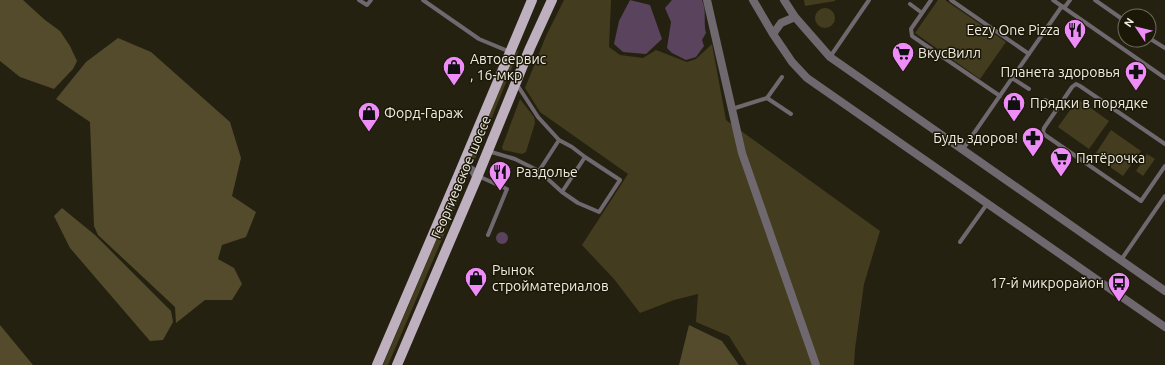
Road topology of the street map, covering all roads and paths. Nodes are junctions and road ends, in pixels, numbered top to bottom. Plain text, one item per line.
1 (359, 0) edge
2 (371, 0) edge
3 (423, 0) edge
4 (532, 0) edge
5 (552, 0) edge
6 (707, 0) edge
7 (753, 0) edge
8 (784, 0) edge
9 (869, 0) edge
10 (931, 0) edge
11 (950, 0) edge
12 (1053, 0) edge
13 (1070, 0) edge
14 (1095, 0) edge
15 (910, 4) dead end
16 (1063, 7) junction
17 (922, 13) junction
18 (1117, 15) edge
19 (795, 17) junction
20 (773, 34) junction
21 (510, 52) junction
22 (1029, 54) junction
23 (830, 57) junction
24 (782, 76) dead end
25 (1012, 78) junction
26 (1165, 78) edge
27 (516, 82) junction
28 (1030, 89) dead end
29 (1000, 96) junction
30 (768, 98) junction
31 (1045, 100) dead end
32 (1058, 108) junction
33 (732, 109) junction
34 (791, 114) dead end
35 (559, 140) junction
36 (1165, 144) edge
37 (963, 149) junction
38 (488, 150) junction
39 (585, 157) junction
40 (1165, 166) edge
41 (539, 171) junction
42 (459, 174) junction
43 (477, 178) junction
44 (562, 192) junction
45 (1165, 196) edge
46 (987, 204) junction
47 (488, 235) dead end
48 (960, 242) dead end
49 (1121, 260) junction
50 (1165, 290) edge
51 (1165, 328) edge
52 (377, 365) edge
53 (396, 365) edge
54 (816, 365) edge

1 - 2 lane
3 - 21 lane
4 - 21 main road, Георгиевское шоссе
5 - 27 main road, Георгиевское шоссе
6 - 33 street
7 - 20 street
8 - 19 street
9 - 23 lane
10 - 17 lane
11 - 22 lane
12 - 16 lane
13 - 16 lane
14 - 18 lane
15 - 17 lane
16 - 22 lane
16 - 26 lane
17 - 29 lane
19 - 20 street
19 - 23 street
20 - 46 street
21 - 42 main road, Георгиевское шоссе
22 - 25 lane
23 - 37 street
24 - 30 lane
25 - 28 lane
25 - 29 lane
27 - 35 lane
27 - 38 main road, Георгиевское шоссе
29 - 37 lane
30 - 33 lane
30 - 34 lane
31 - 32 lane
32 - 36 lane
32 - 40 lane
33 - 54 street
35 - 39 lane
35 - 41 lane
37 - 49 street
38 - 41 lane
38 - 43 main road, Георгиевское шоссе
39 - 44 lane
39 - 44 lane
41 - 44 lane
42 - 43 street
42 - 52 main road, Георгиевское шоссе
43 - 47 lane
43 - 53 main road, Георгиевское шоссе
45 - 49 lane
46 - 48 lane
46 - 51 street
49 - 50 street

